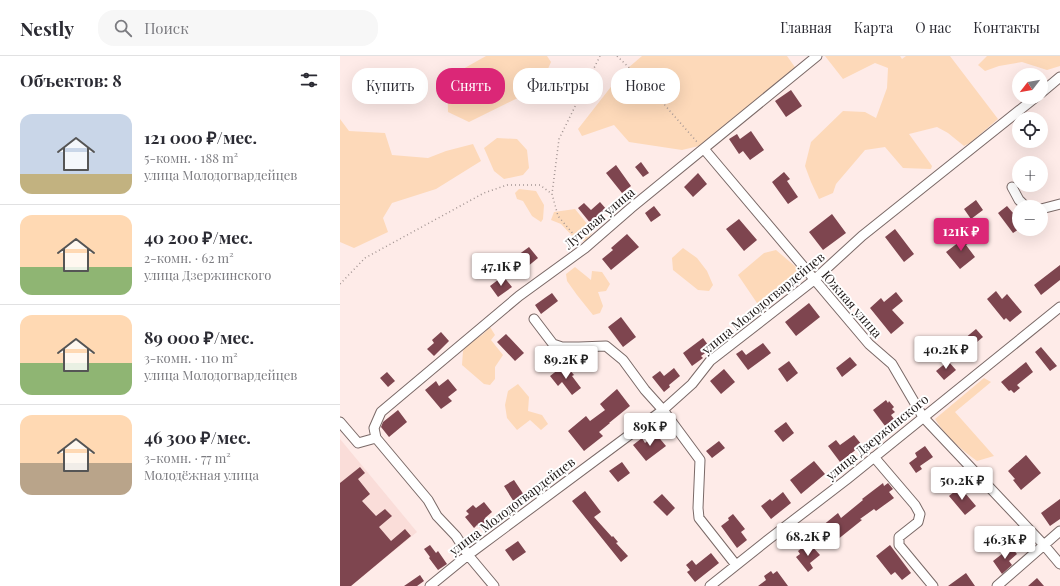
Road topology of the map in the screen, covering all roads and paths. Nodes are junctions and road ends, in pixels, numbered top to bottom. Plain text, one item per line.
1 (600, 56) edge
2 (617, 56) edge
3 (816, 56) edge
4 (1060, 77) edge
5 (1048, 87) edge
6 (1027, 104) edge
7 (704, 149) junction
8 (552, 194) junction
9 (1060, 204) edge
10 (1048, 207) edge
11 (586, 248) junction
12 (814, 280) junction
13 (340, 284) edge
14 (1060, 307) edge
15 (534, 319) dead end
16 (663, 410) junction
17 (923, 417) junction
18 (340, 422) edge
19 (376, 438) junction
20 (874, 457) junction
21 (1060, 531) edge
22 (1044, 544) junction
23 (468, 555) junction
24 (736, 564) junction
25 (1060, 564) edge
26 (430, 586) edge
27 (494, 586) edge
28 (710, 586) edge
29 (933, 586) edge
30 (997, 586) edge

1 - 8 path
2 - 7 path
3 - 7 street, Луговая улица
4 - 5 street
6 - 12 street, улица Молодогвардейцев
7 - 11 street, Луговая улица
7 - 12 street, Южная улица
8 - 11 path
8 - 13 path
9 - 10 street
11 - 19 street, Луговая улица
12 - 16 street, улица Молодогвардейцев
12 - 17 street, Южная улица
14 - 17 street, улица Дзержинского
15 - 16 street
16 - 23 street, улица Молодогвардейцев
16 - 24 street
17 - 20 street, улица Дзержинского
17 - 22 street, Южная улица
18 - 19 street
19 - 23 street
20 - 24 street, улица Дзержинского
20 - 29 street
21 - 22 street
22 - 25 street, Южная улица
22 - 30 street
23 - 26 street, улица Молодогвардейцев
23 - 27 street
24 - 28 street, улица Дзержинского

